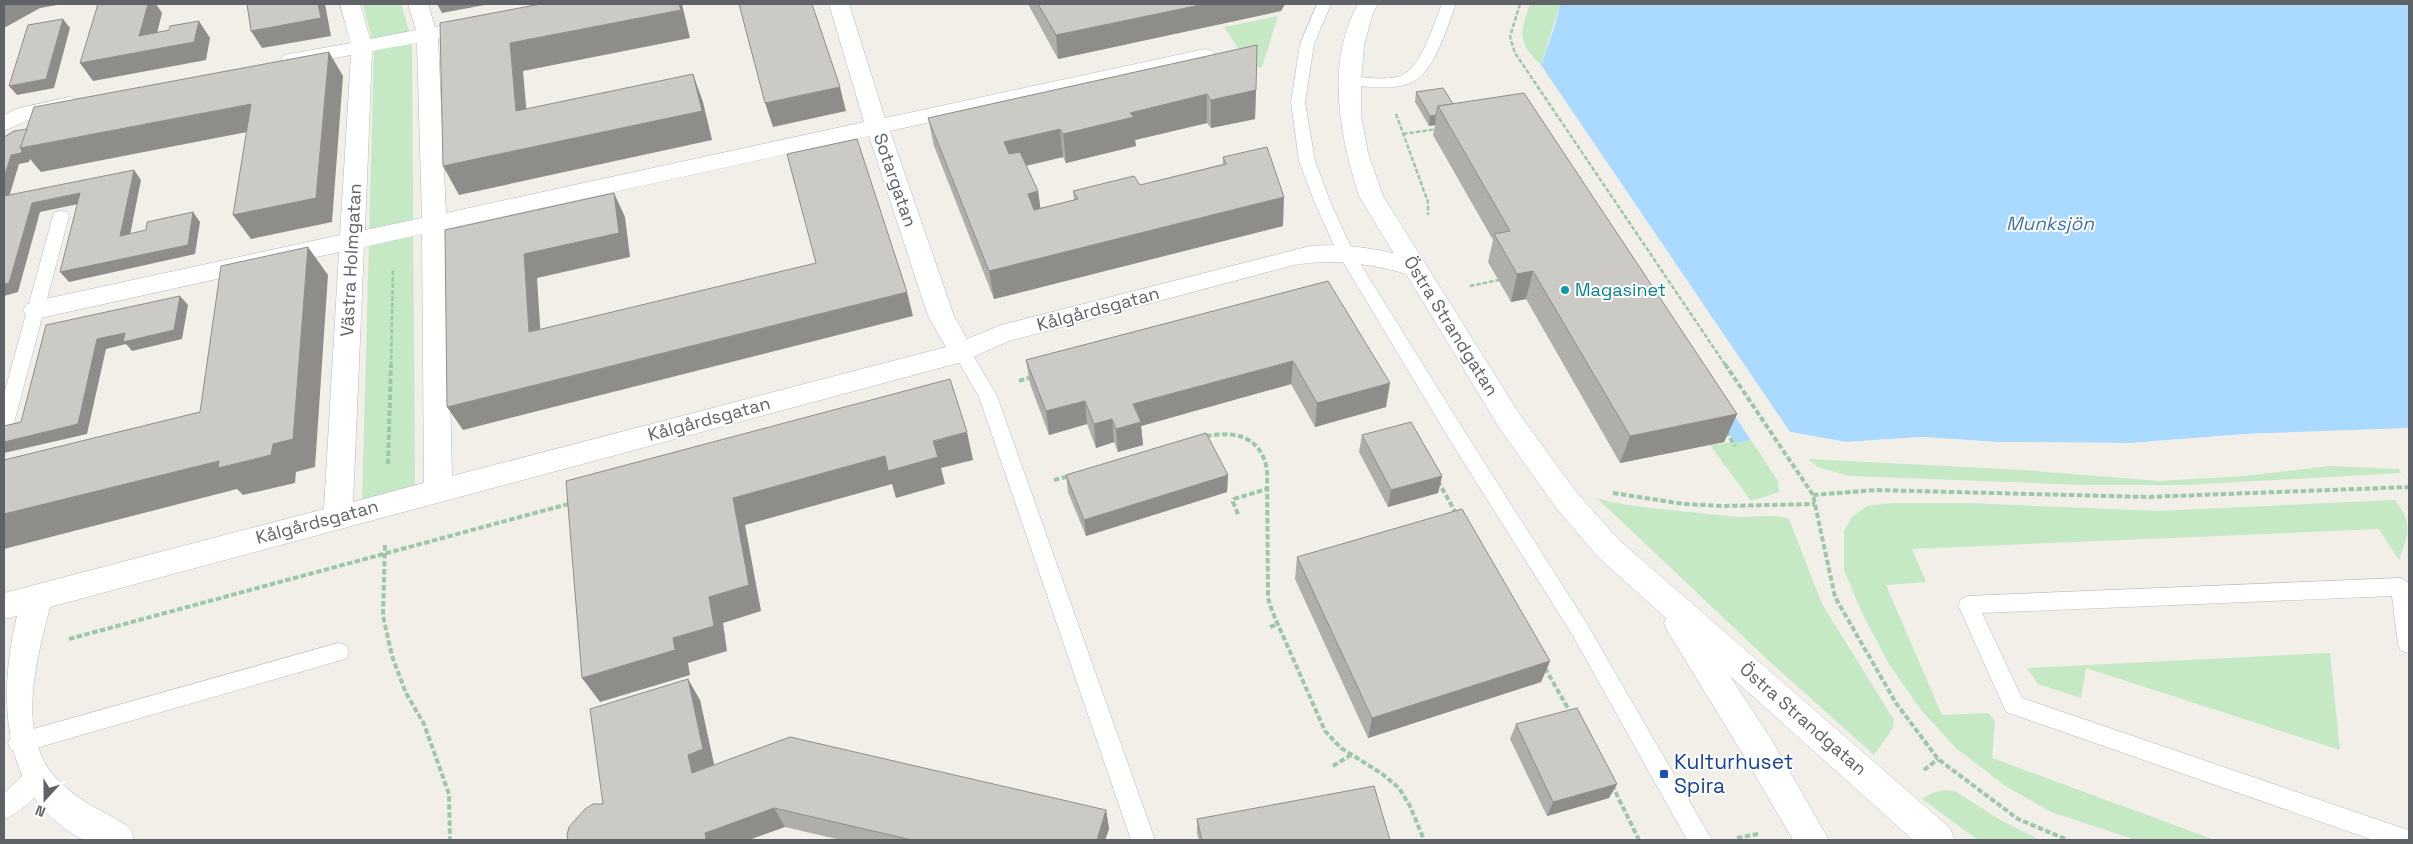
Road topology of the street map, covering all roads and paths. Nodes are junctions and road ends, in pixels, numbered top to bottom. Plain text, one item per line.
1 (350, 4) edge
2 (418, 4) edge
3 (839, 4) edge
4 (1324, 4) edge
5 (1368, 4) edge
6 (1449, 4) edge
7 (1520, 4) edge
8 (495, 22) edge
9 (427, 34) junction
10 (362, 46) junction
11 (1205, 55) edge
12 (276, 63) edge
13 (1350, 80) junction
14 (1390, 82) junction
15 (85, 100) edge
16 (4, 124) edge
17 (877, 127) junction
18 (1440, 128) edge
19 (1403, 134) junction
20 (61, 216) dead end
21 (1427, 221) dead end
22 (434, 223) junction
23 (352, 241) junction
24 (1345, 252) junction
25 (1414, 267) junction
26 (1499, 280) edge
27 (1469, 286) dead end
28 (36, 310) junction
29 (962, 352) junction
30 (1042, 375) edge
31 (985, 390) junction
32 (4, 427) edge
33 (1724, 429) edge
34 (1198, 438) edge
35 (1735, 446) edge
36 (1077, 474) edge
37 (1438, 480) edge
38 (2409, 487) edge
39 (1267, 489) junction
40 (1021, 490) junction
41 (438, 491) junction
42 (1610, 492) dead end
43 (1813, 495) junction
44 (575, 502) edge
45 (387, 504) junction
46 (1815, 504) junction
47 (1238, 514) dead end
48 (338, 517) junction
49 (1462, 523) edge
50 (385, 553) junction
51 (38, 596) junction
52 (1665, 601) junction
53 (4, 606) edge
54 (1278, 624) junction
55 (1270, 627) dead end
56 (2409, 644) edge
57 (23, 652) junction
58 (338, 652) dead end
59 (1543, 665) edge
60 (1571, 714) edge
61 (18, 743) junction
62 (1352, 755) junction
63 (1333, 766) dead end
64 (36, 779) junction
65 (1609, 780) edge
66 (4, 808) edge
67 (118, 840) edge
68 (450, 840) edge
69 (1143, 840) edge
70 (1424, 840) edge
71 (1639, 840) edge
72 (1700, 840) edge
73 (1812, 840) edge
74 (1938, 840) edge
75 (2068, 840) edge
76 (2405, 840) edge

1 - 10 street, Västra Holmgatan
2 - 9 street
3 - 17 street, Sotargatan
4 - 24 lane
5 - 13 street, Östra Strandgatan
6 - 14 lane
7 - 43 path
8 - 9 street
9 - 10 street
9 - 22 street
10 - 12 street
10 - 23 street, Västra Holmgatan
11 - 17 street
13 - 14 lane
13 - 25 street, Östra Strandgatan
14 - 19 path
15 - 16 street
17 - 22 street
17 - 29 street, Sotargatan
18 - 19 path
19 - 21 path
20 - 28 lane
22 - 23 street
22 - 41 street
23 - 28 street
23 - 48 street, Västra Holmgatan
24 - 25 street, Kålgårdsgatan
24 - 29 street, Kålgårdsgatan
24 - 72 lane
25 - 52 street, Östra Strandgatan
26 - 27 path
28 - 32 lane
29 - 31 lane
29 - 41 street, Kålgårdsgatan
30 - 31 path
31 - 40 lane
33 - 35 path
34 - 39 path
36 - 40 path
37 - 49 path
38 - 43 path
39 - 47 path
39 - 54 path
40 - 69 lane
41 - 45 street, Kålgårdsgatan
42 - 46 path
43 - 46 path
44 - 50 path
45 - 48 street, Kålgårdsgatan
45 - 50 path
46 - 75 path
48 - 51 street, Kålgårdsgatan
50 - 57 path
50 - 68 path
51 - 53 street, Kålgårdsgatan
51 - 57 street
52 - 73 street, Östra Strandgatan
52 - 74 street, Östra Strandgatan
54 - 55 path
54 - 62 path
56 - 76 lane
57 - 61 street
58 - 61 lane
59 - 60 path
61 - 64 street
62 - 63 path
62 - 70 path
64 - 66 lane
64 - 67 street
65 - 71 path

